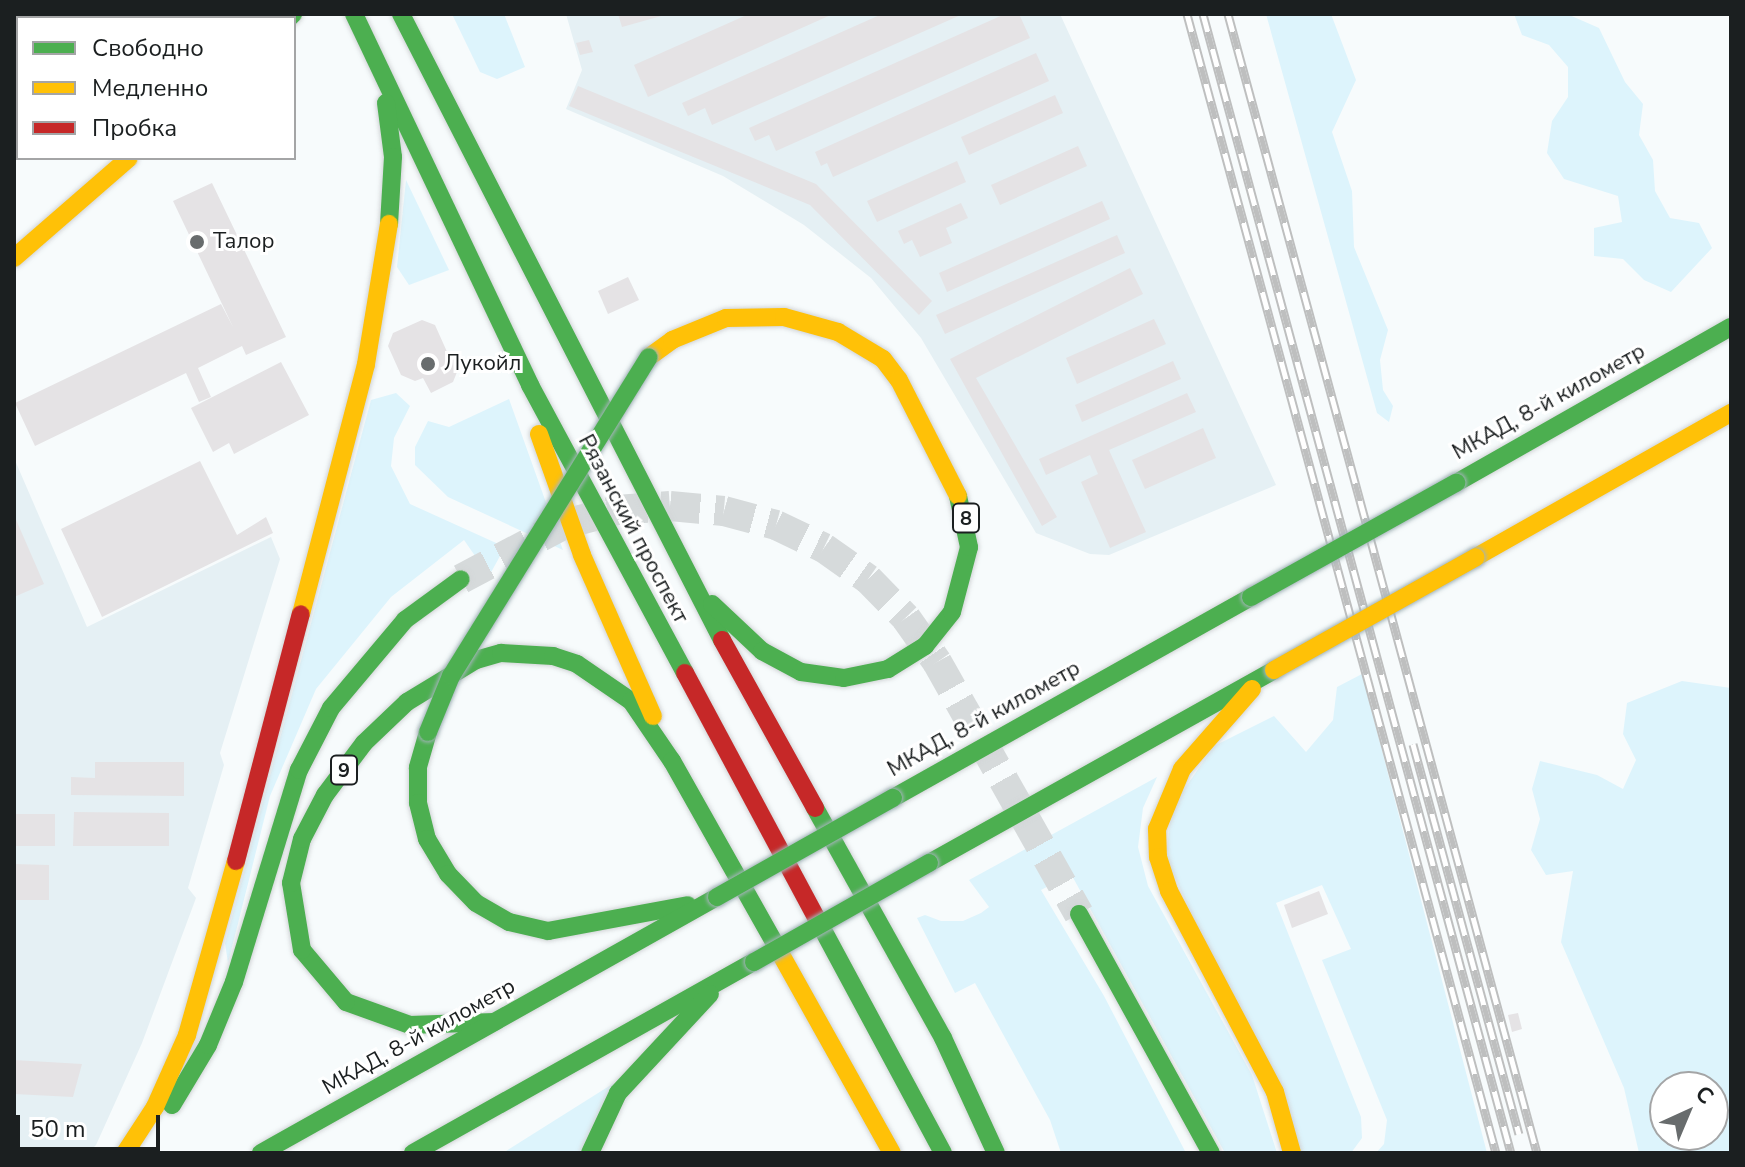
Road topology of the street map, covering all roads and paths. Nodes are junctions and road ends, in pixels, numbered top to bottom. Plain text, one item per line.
1 (354, 14) edge
2 (401, 14) edge
3 (383, 77) junction
4 (127, 160) edge
5 (14, 258) edge
6 (1731, 327) edge
7 (530, 385) junction
8 (1731, 413) edge
9 (1731, 436) edge
10 (1619, 476) junction
11 (680, 565) junction
12 (461, 579) tunnel mouth
13 (1274, 670) junction
14 (672, 761) junction
15 (717, 897) junction
16 (1079, 914) tunnel mouth
17 (754, 962) junction
18 (494, 1022) junction
19 (598, 1049) junction
20 (995, 1150) edge
21 (125, 1153) edge
22 (132, 1153) edge
23 (261, 1153) edge
24 (413, 1153) edge
25 (443, 1153) edge
26 (590, 1153) edge
27 (892, 1153) edge
28 (943, 1153) edge
29 (1211, 1153) edge
30 (1292, 1153) edge

1 - 3 main road, Рязанский проспект
2 - 11 main road, Рязанский проспект
3 - 7 main road, Рязанский проспект
3 - 21 main road
4 - 5 main road
6 - 15 main road, МКАД, 8-й километр, bridge
7 - 14 main road
7 - 28 main road, Рязанский проспект
8 - 10 main road
9 - 10 main road
10 - 13 main road, bridge
11 - 15 main road, 8, bridge
11 - 20 main road, Рязанский проспект
12 - 22 main road
13 - 17 main road, bridge
13 - 30 main road
14 - 18 main road, 9
14 - 27 main road
15 - 18 main road, МКАД, 8-й километр
16 - 29 main road
17 - 19 main road
17 - 26 main road
18 - 23 main road, МКАД, 8-й километр
19 - 24 main road
19 - 25 main road

